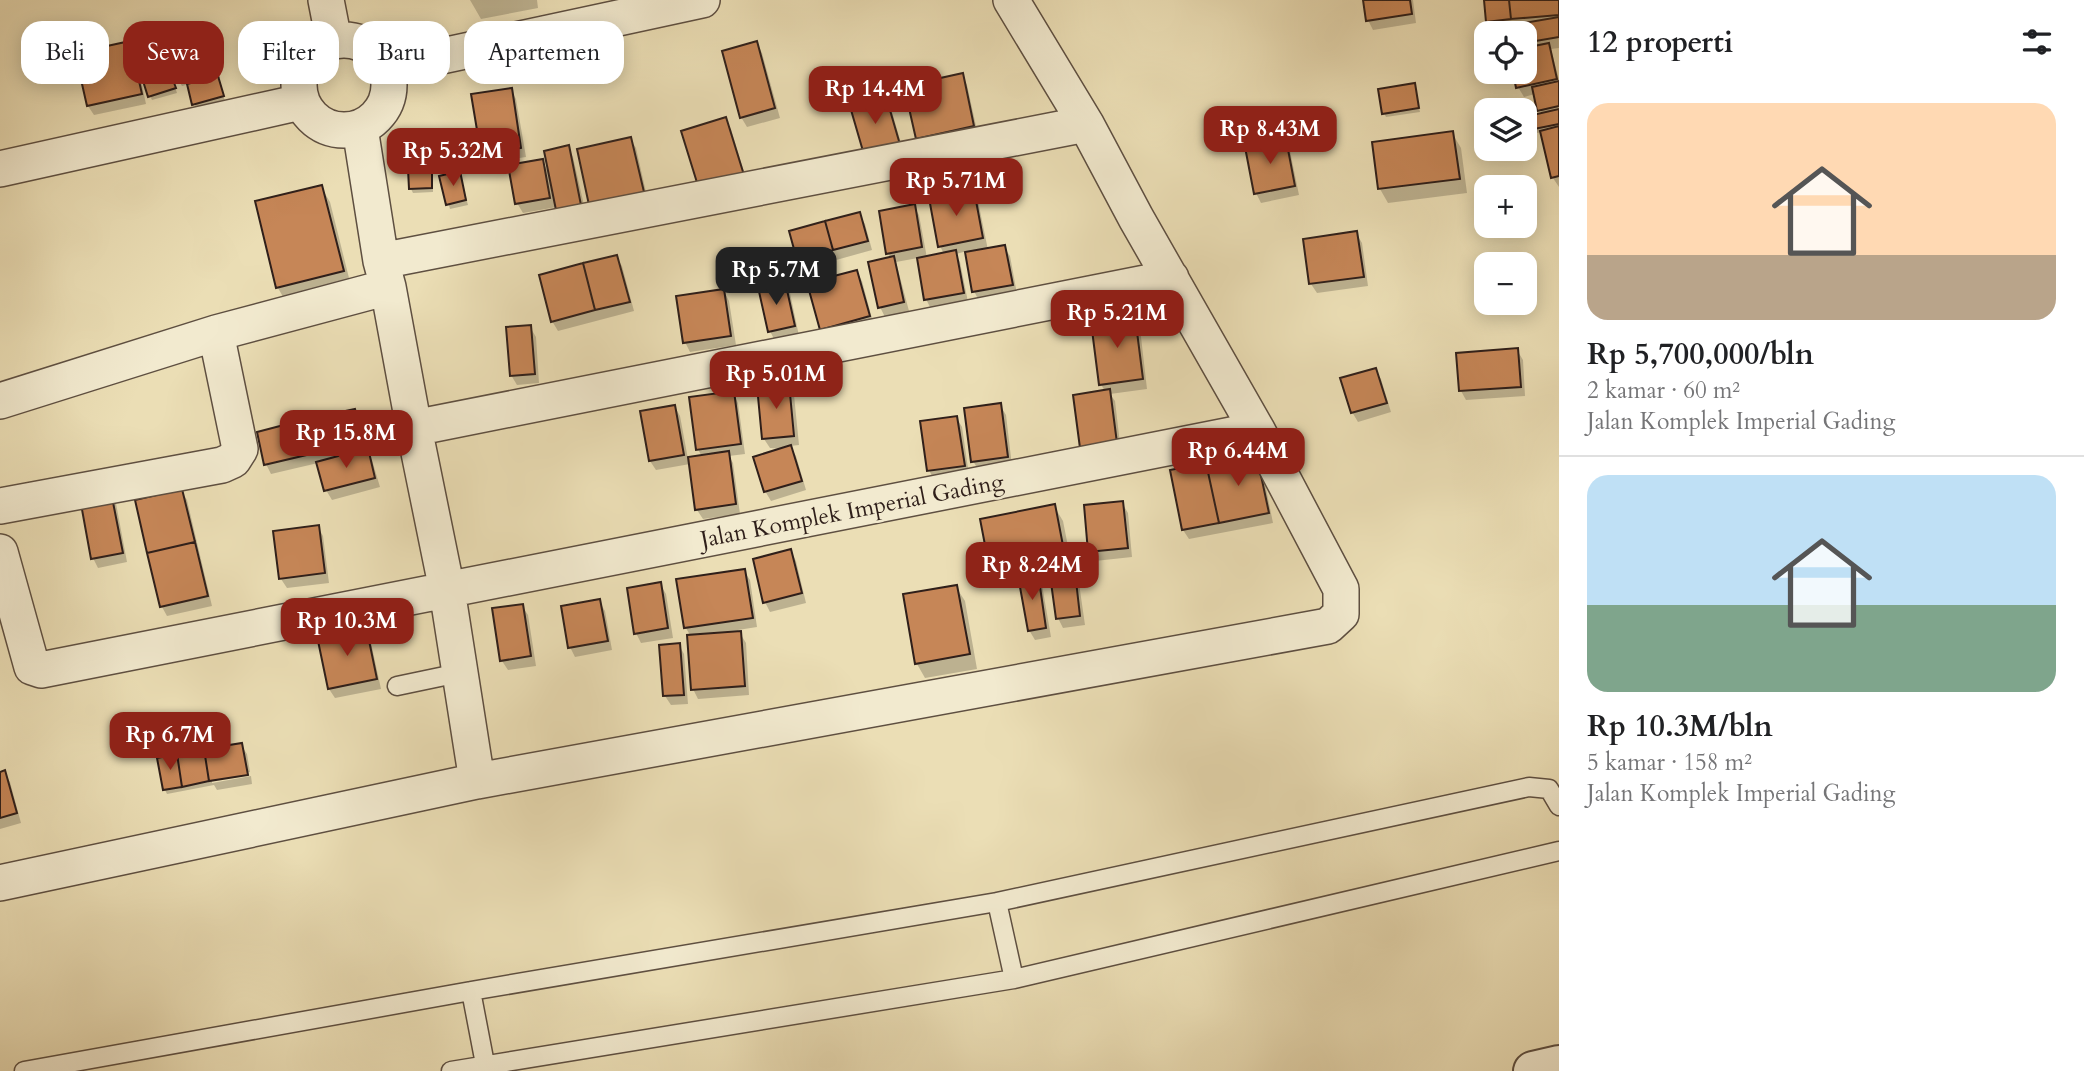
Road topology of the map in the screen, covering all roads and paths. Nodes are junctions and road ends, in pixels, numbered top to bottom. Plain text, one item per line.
1 (326, 0) edge
2 (702, 0) edge
3 (1011, 0) edge
4 (330, 21) edge
5 (450, 54) edge
6 (300, 84) edge
7 (389, 84) edge
8 (301, 102) junction
9 (1086, 124) junction
10 (360, 128) junction
11 (0, 169) edge
12 (385, 274) junction
13 (1171, 278) junction
14 (216, 333) junction
15 (0, 401) edge
16 (414, 428) junction
17 (1257, 430) junction
18 (0, 506) edge
19 (0, 552) edge
20 (447, 590) junction
21 (459, 673) junction
22 (397, 687) dead end
23 (477, 781) junction
24 (1559, 806) edge
25 (1559, 852) edge
26 (0, 883) edge
27 (998, 902) junction
28 (1014, 979) junction
29 (471, 991) junction
30 (485, 1064) junction
31 (1559, 1065) edge
32 (24, 1071) edge
33 (451, 1071) edge
34 (1533, 1071) edge

1 - 4 street
2 - 5 street
3 - 9 street
6 - 8 street
7 - 10 street
8 - 10 street
8 - 11 street
9 - 12 street
9 - 13 street
10 - 12 street
12 - 14 street
12 - 16 street
13 - 16 street
13 - 17 street
14 - 15 street
14 - 18 street
16 - 20 street
17 - 20 street, Jalan Komplek Imperial Gading
17 - 23 street
19 - 20 street, Jalan Komplek Imperial Gading
20 - 21 street
21 - 22 lane
21 - 23 street
23 - 26 street
24 - 27 lane
25 - 28 lane
27 - 28 lane
27 - 29 lane
28 - 30 lane
29 - 30 lane
29 - 32 lane
30 - 33 lane
31 - 34 street

